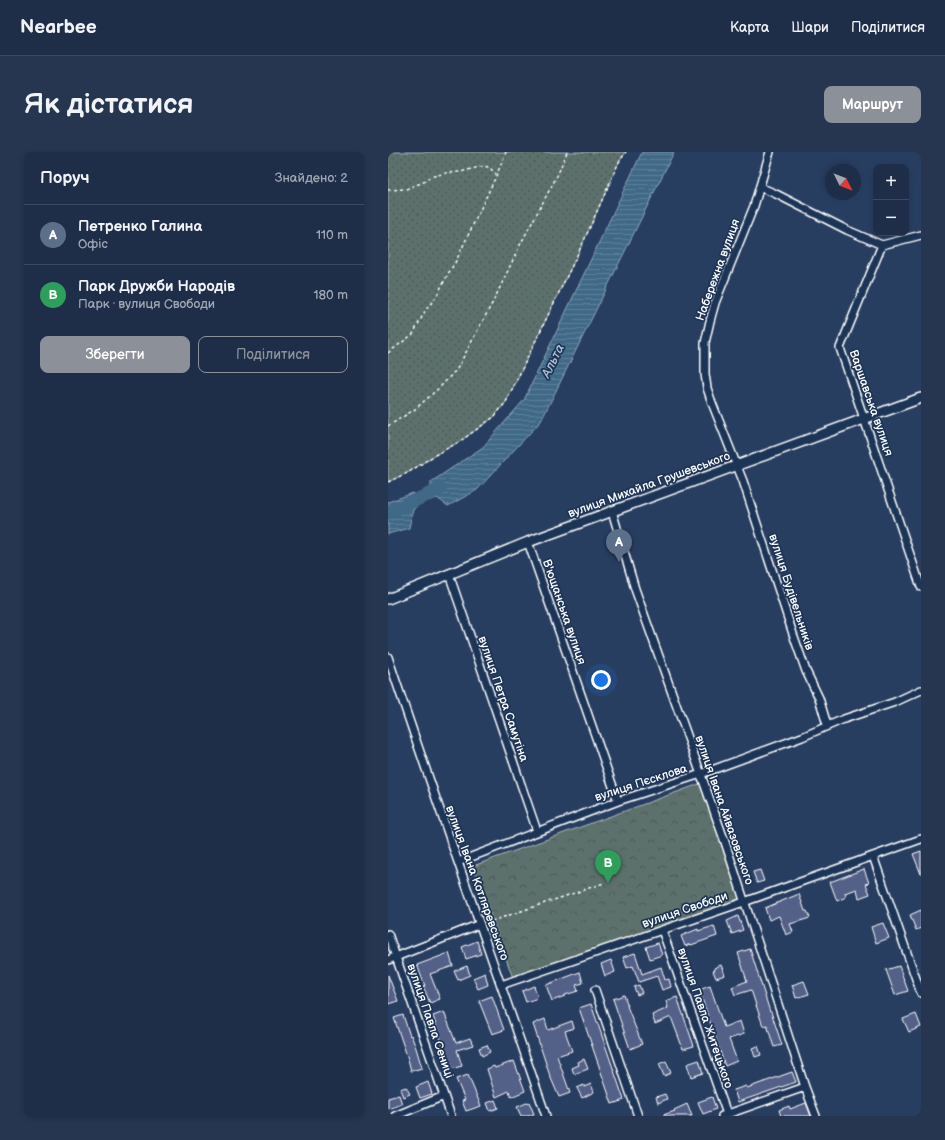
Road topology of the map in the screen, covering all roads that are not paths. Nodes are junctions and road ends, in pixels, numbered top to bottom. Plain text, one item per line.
1 (770, 152) edge
2 (760, 187) junction
3 (921, 235) edge
4 (882, 245) junction
5 (921, 398) edge
6 (864, 419) junction
7 (737, 465) junction
8 (612, 511) junction
9 (528, 542) junction
10 (449, 574) junction
11 (921, 586) edge
12 (388, 599) edge
13 (388, 657) edge
14 (921, 690) edge
15 (827, 725) junction
16 (700, 774) junction
17 (618, 801) junction
18 (537, 831) junction
19 (921, 839) edge
20 (873, 856) junction
21 (458, 862) junction
22 (744, 902) junction
23 (480, 924) junction
24 (662, 930) junction
25 (388, 934) edge
26 (396, 957) junction
27 (388, 960) edge
28 (501, 985) junction
29 (595, 990) dead end
30 (921, 994) edge
31 (805, 1087) junction
32 (444, 1096) junction
33 (724, 1115) edge
34 (395, 1116) edge
35 (451, 1116) edge
36 (546, 1116) edge
37 (638, 1116) edge
38 (816, 1116) edge

1 - 2 street, Набережна вулиця
2 - 4 street
2 - 7 street, Набережна вулиця
3 - 4 street
4 - 6 street, Варшавська вулиця
5 - 6 street, вулиця Михайла Грушевського
6 - 7 street, вулиця Михайла Грушевського
6 - 11 street, Варшавська вулиця
7 - 8 street, вулиця Михайла Грушевського
7 - 15 street, вулиця Будівельників
8 - 9 street, вулиця Михайла Грушевського
8 - 16 street, вулиця Івана Айвазовського
9 - 10 street, вулиця Михайла Грушевського
9 - 17 street, В'ющанська вулиця
10 - 12 street, вулиця Михайла Грушевського
10 - 18 street, вулиця Петра Самутіна
13 - 21 street, вулиця Івана Котляревського
14 - 15 street, вулиця Пєсклова
15 - 16 street, вулиця Пєсклова
16 - 17 street, вулиця Пєсклова
16 - 22 street, вулиця Івана Айвазовського
17 - 18 street, вулиця Пєсклова
18 - 21 street, вулиця Пєсклова
19 - 20 street, вулиця Свободи
20 - 22 street, вулиця Свободи
20 - 30 street
21 - 23 street, вулиця Івана Котляревського
22 - 24 street, вулиця Свободи
22 - 31 street, вулиця Івана Айвазовського
23 - 26 street
23 - 28 street, вулиця Івана Котляревського
24 - 28 street, вулиця Свободи
24 - 33 street, вулиця Павла Житецького
25 - 26 street, вулиця Павла Сениці
26 - 27 street
26 - 32 street, вулиця Павла Сениці
28 - 36 street, вулиця Івана Котляревського
29 - 37 street
31 - 33 street
31 - 38 street, вулиця Івана Айвазовського
32 - 34 street
32 - 35 street, вулиця Павла Сениці

